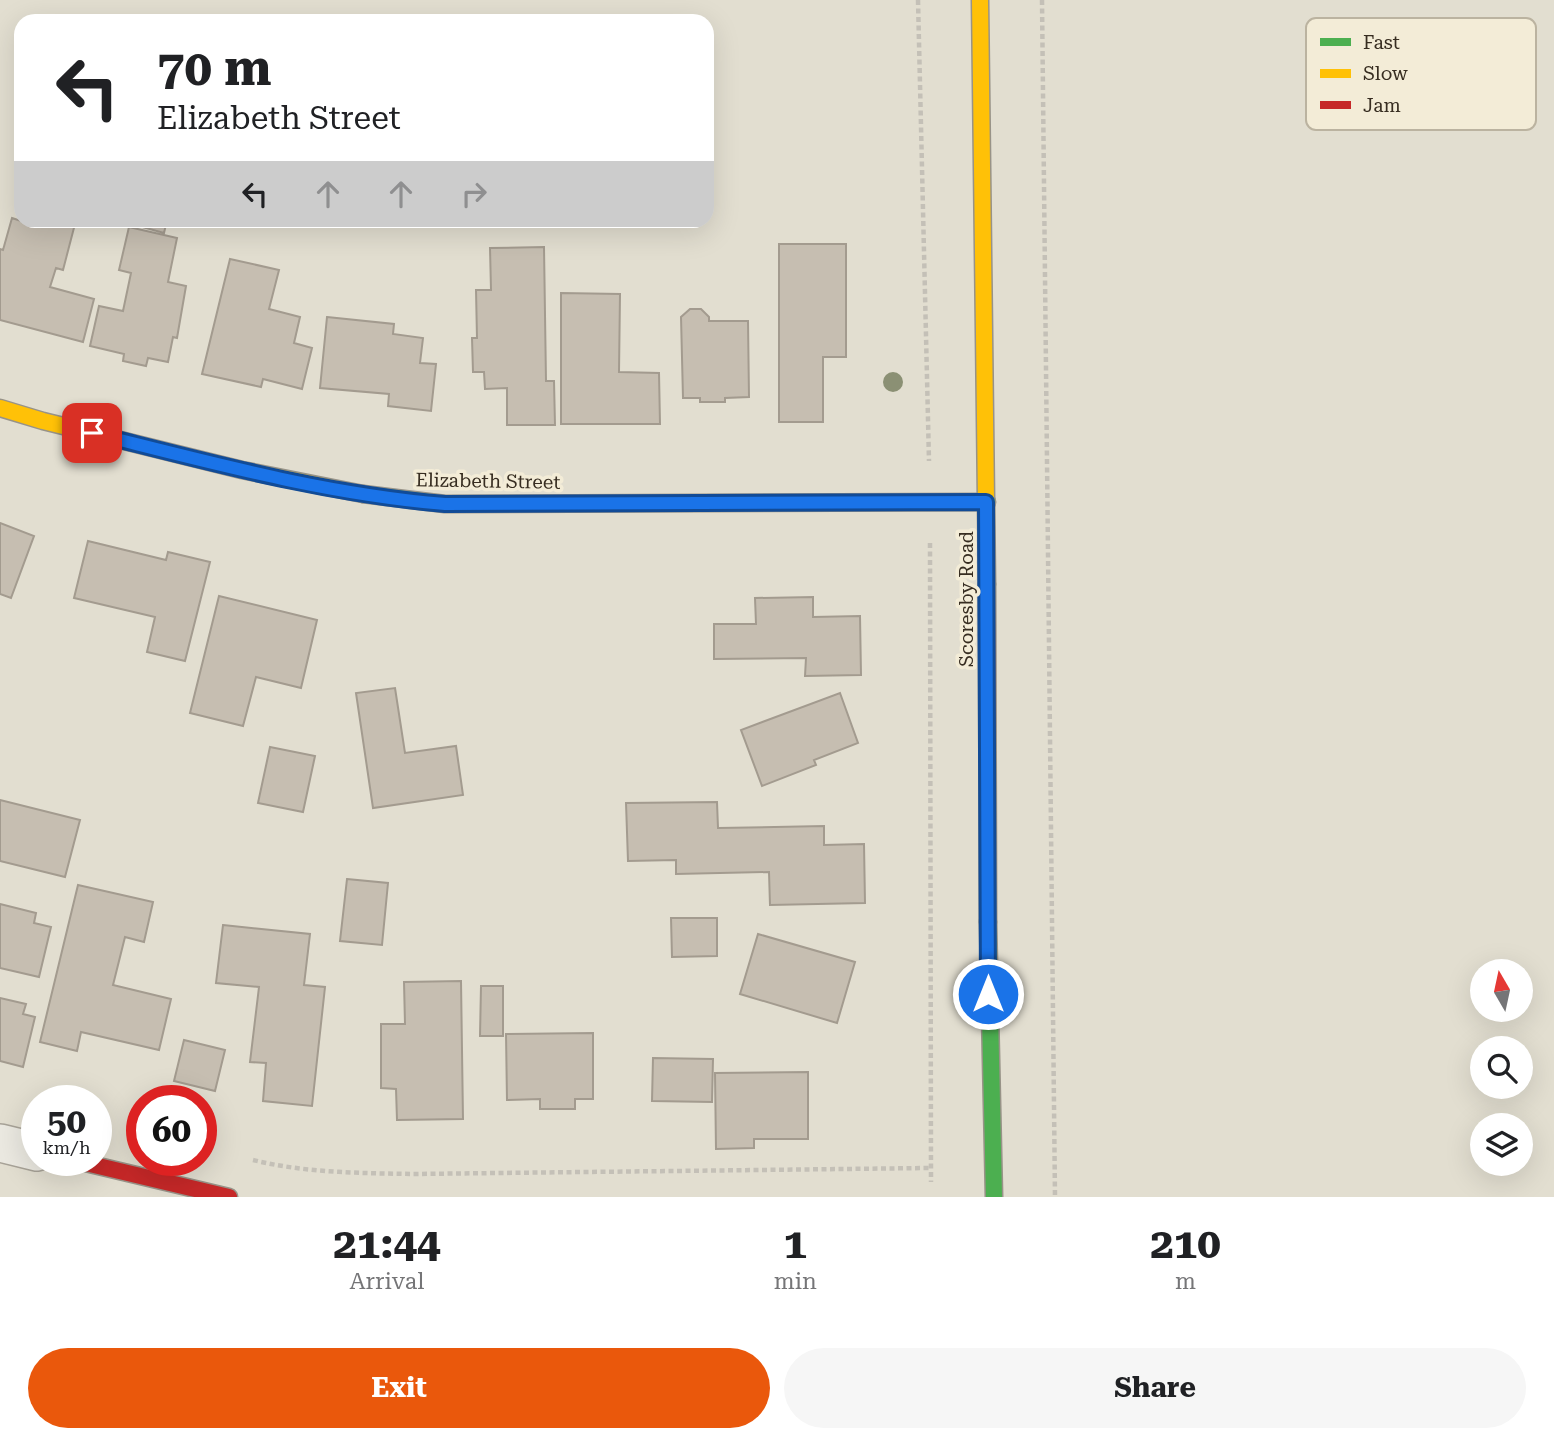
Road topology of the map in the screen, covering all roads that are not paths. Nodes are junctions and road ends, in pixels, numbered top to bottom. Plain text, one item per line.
1 (980, 0) edge
2 (0, 408) edge
3 (986, 502) junction
4 (0, 1143) edge
5 (21, 1148) edge
6 (112, 1169) edge
7 (229, 1197) edge
8 (994, 1197) edge

1 - 3 main road, Scoresby Road
2 - 3 main road, Elizabeth Street
3 - 8 main road, Scoresby Road
4 - 5 street
6 - 7 main road

